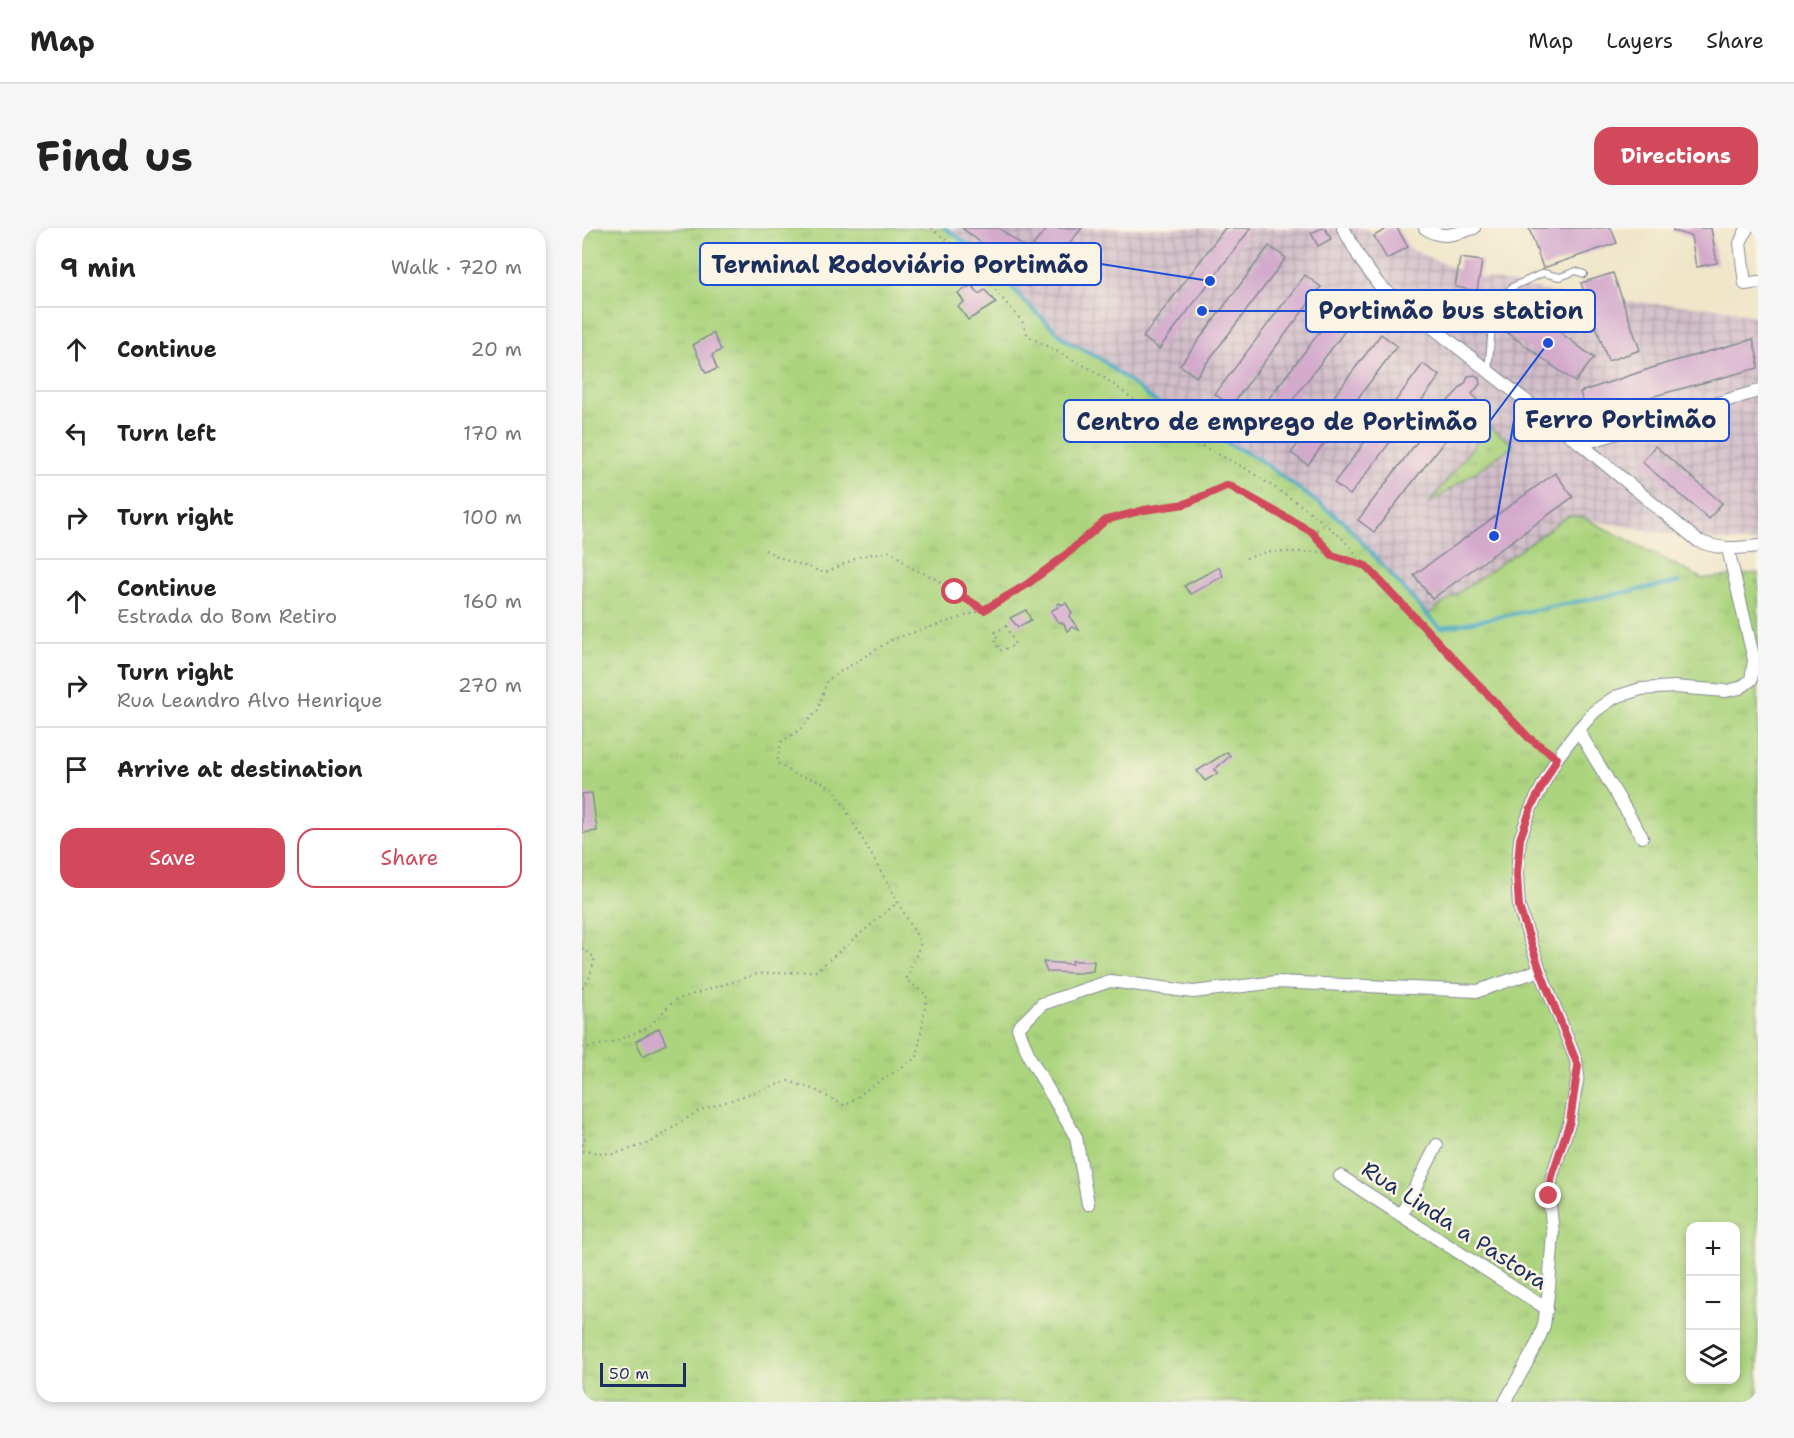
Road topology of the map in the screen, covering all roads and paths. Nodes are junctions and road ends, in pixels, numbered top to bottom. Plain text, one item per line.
1 (931, 228) edge
2 (1343, 228) edge
3 (1425, 228) edge
4 (1474, 228) edge
5 (1747, 228) edge
6 (1584, 274) dead end
7 (1758, 282) edge
8 (1488, 371) junction
9 (1758, 391) edge
10 (1581, 444) junction
11 (1325, 524) junction
12 (1312, 532) junction
13 (1758, 546) edge
14 (1728, 549) junction
15 (765, 550) dead end
16 (1329, 552) junction
17 (1246, 558) dead end
18 (1366, 566) junction
19 (984, 610) junction
20 (1004, 627) joint
21 (1578, 730) junction
22 (1557, 758) junction
23 (1642, 837) dead end
24 (898, 902) junction
25 (582, 948) edge
26 (1540, 970) junction
27 (582, 990) edge
28 (582, 1048) edge
29 (582, 1133) edge
30 (582, 1145) edge
31 (1437, 1145) dead end
32 (582, 1151) edge
33 (1340, 1176) dead end
34 (1088, 1204) dead end
35 (1401, 1215) junction
36 (1547, 1309) junction
37 (1505, 1402) edge

1 - 11 path
2 - 8 street
3 - 4 street
5 - 7 street
6 - 8 lane
8 - 10 street
9 - 10 street
10 - 14 street
11 - 12 path
11 - 18 path
12 - 16 path
12 - 19 path
13 - 14 street
14 - 21 street
15 - 19 path
16 - 17 path
16 - 18 path
18 - 22 path
19 - 24 path
20 - 20 path
21 - 22 street
21 - 23 street
22 - 26 street
24 - 28 path
24 - 32 path
25 - 27 path
26 - 34 street
26 - 36 street
29 - 30 path
31 - 35 street
33 - 35 street, Rua Linda a Pastora
35 - 36 street, Rua Linda a Pastora
36 - 37 street

